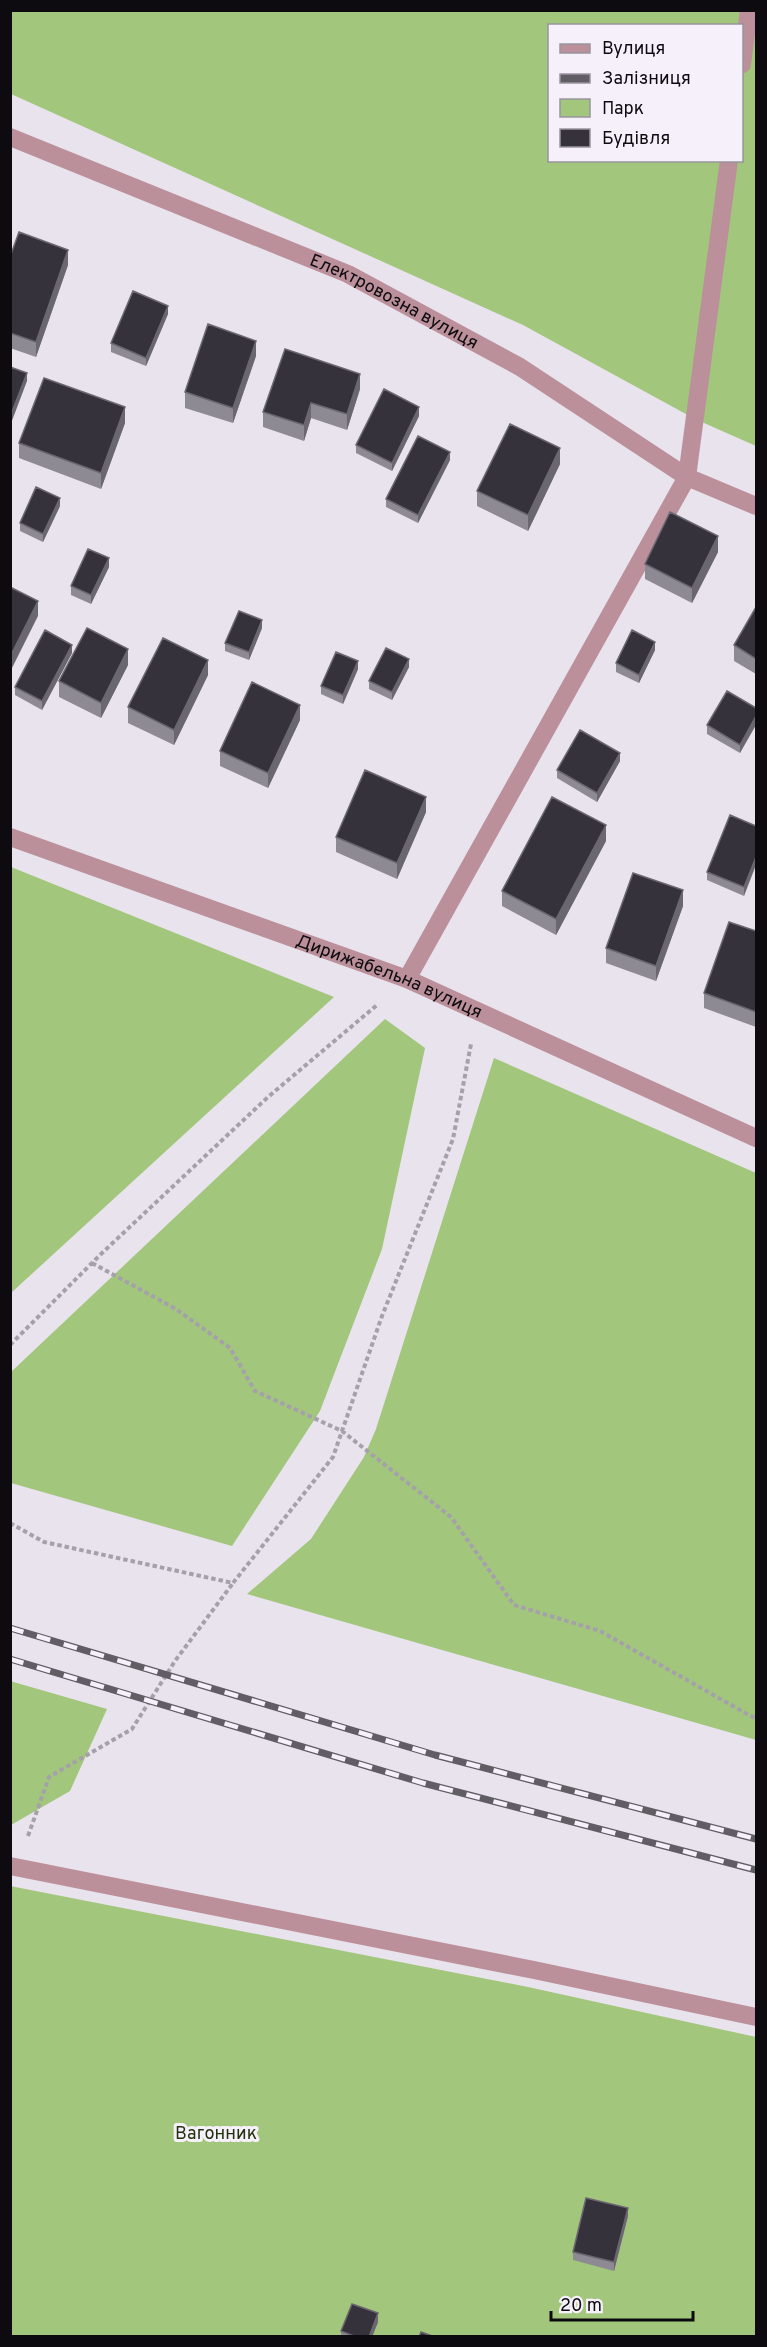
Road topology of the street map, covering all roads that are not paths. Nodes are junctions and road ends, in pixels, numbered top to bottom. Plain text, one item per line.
1 (749, 10) edge
2 (743, 50) edge
3 (10, 137) edge
4 (729, 162) edge
5 (687, 477) junction
6 (756, 506) edge
7 (10, 837) edge
8 (407, 979) junction
9 (756, 1138) edge
10 (14, 1866) edge
11 (756, 2017) edge

1 - 2 street
3 - 5 street, Електровозна вулиця
4 - 5 street
5 - 6 street, Електровозна вулиця
5 - 8 street
7 - 8 street, Дирижабельна вулиця
8 - 9 street, Дирижабельна вулиця
10 - 11 street

